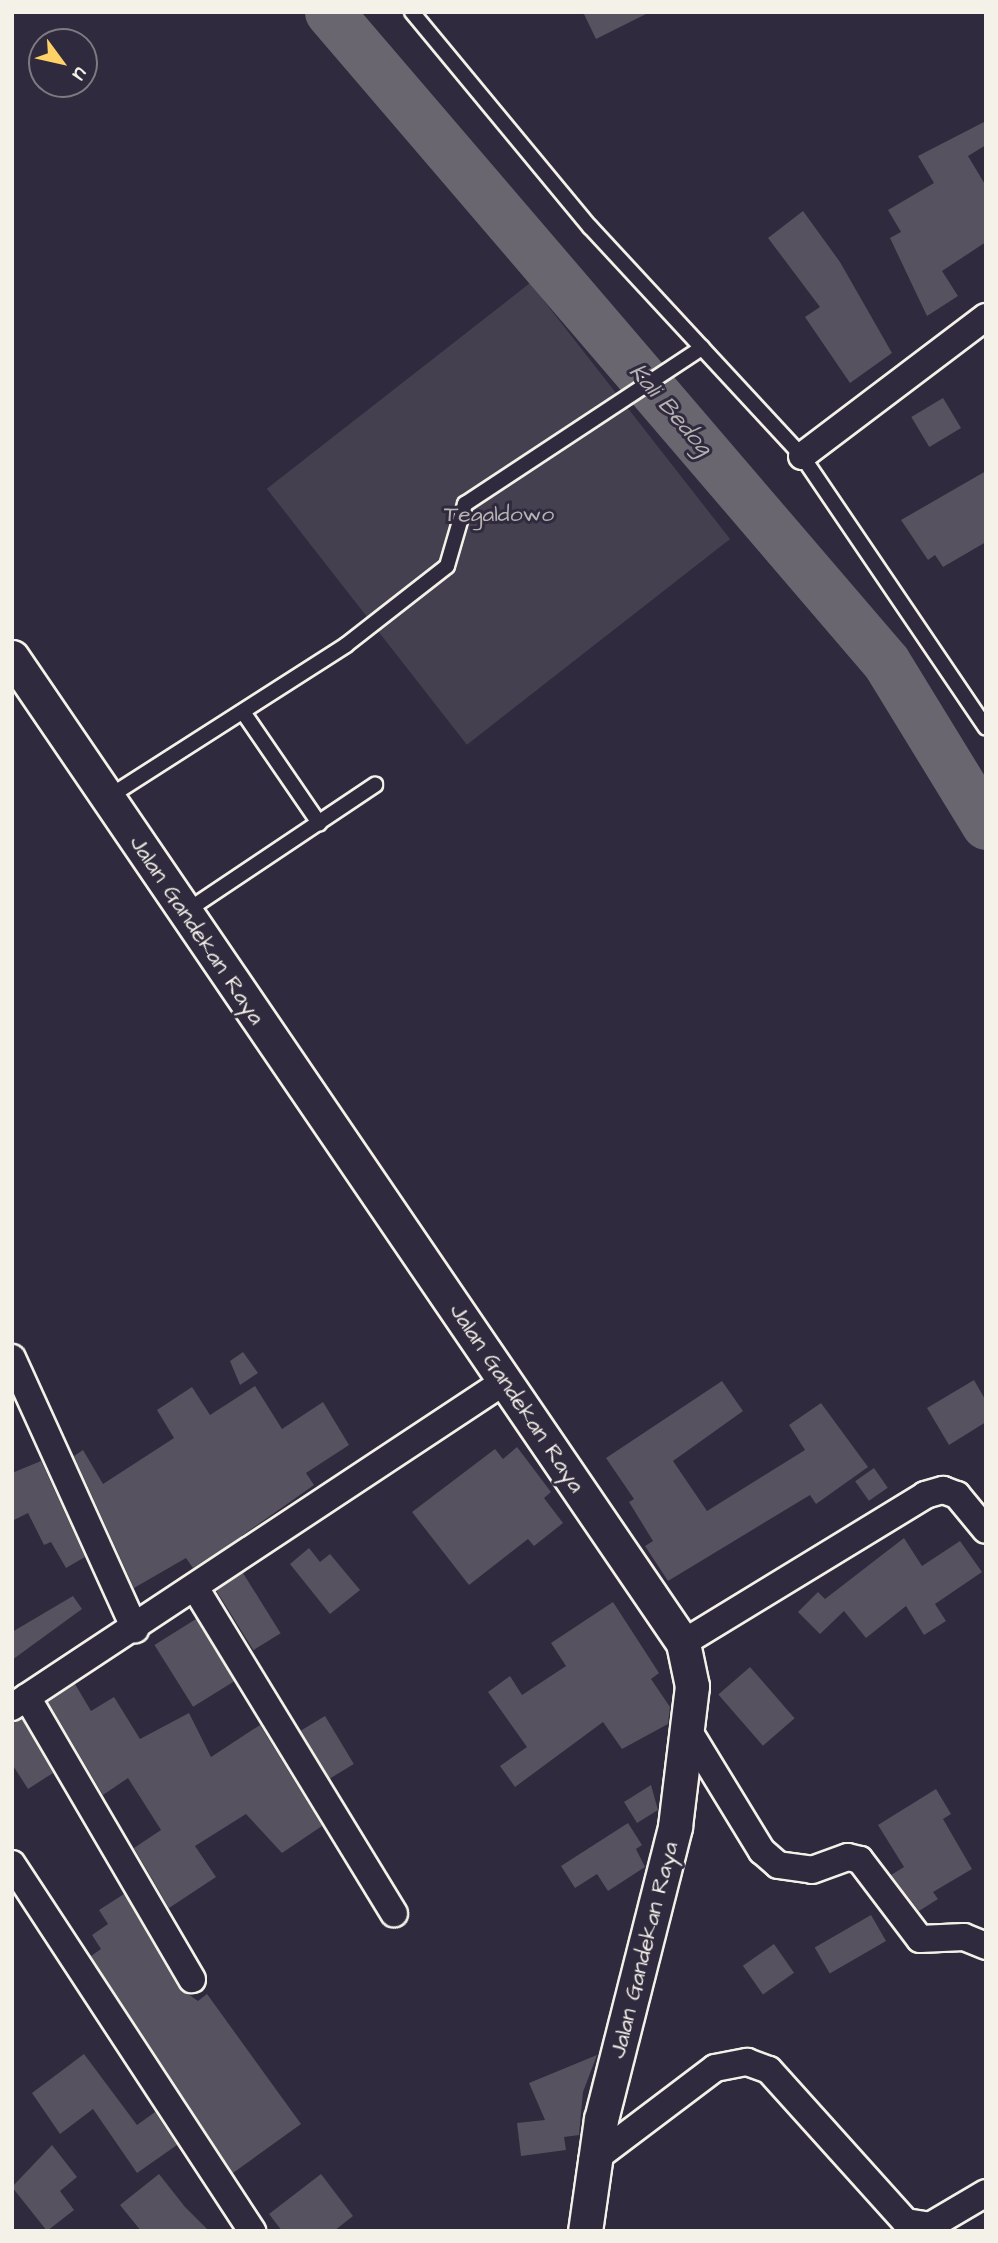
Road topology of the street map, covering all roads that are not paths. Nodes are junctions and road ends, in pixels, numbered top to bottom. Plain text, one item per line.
1 (412, 12) edge
2 (986, 317) edge
3 (702, 348) junction
4 (802, 456) junction
5 (12, 657) edge
6 (243, 712) junction
7 (986, 728) edge
8 (375, 785) dead end
9 (107, 798) junction
10 (319, 823) junction
11 (185, 912) junction
12 (12, 1359) edge
13 (505, 1381) junction
14 (986, 1530) edge
15 (195, 1589) junction
16 (135, 1629) junction
17 (683, 1643) junction
18 (20, 1702) edge
19 (688, 1730) junction
20 (12, 1864) edge
21 (394, 1913) dead end
22 (986, 1946) edge
23 (192, 1979) dead end
24 (592, 2161) junction
25 (986, 2193) edge
26 (252, 2231) edge
27 (585, 2231) edge

1 - 3 lane
2 - 4 street
3 - 4 lane
3 - 6 lane
4 - 7 lane
5 - 9 street, Jalan Gandekan Raya
6 - 9 lane
6 - 10 lane
8 - 10 lane
9 - 11 street, Jalan Gandekan Raya
10 - 11 lane
11 - 13 street, Jalan Gandekan Raya
12 - 16 street
13 - 15 street
13 - 17 street, Jalan Gandekan Raya
14 - 17 street
15 - 16 street
15 - 21 street
16 - 18 street
17 - 19 street, Jalan Gandekan Raya
18 - 23 street
19 - 22 street
19 - 24 street, Jalan Gandekan Raya
20 - 26 street
24 - 25 street
24 - 27 street, Jalan Gandekan Raya

